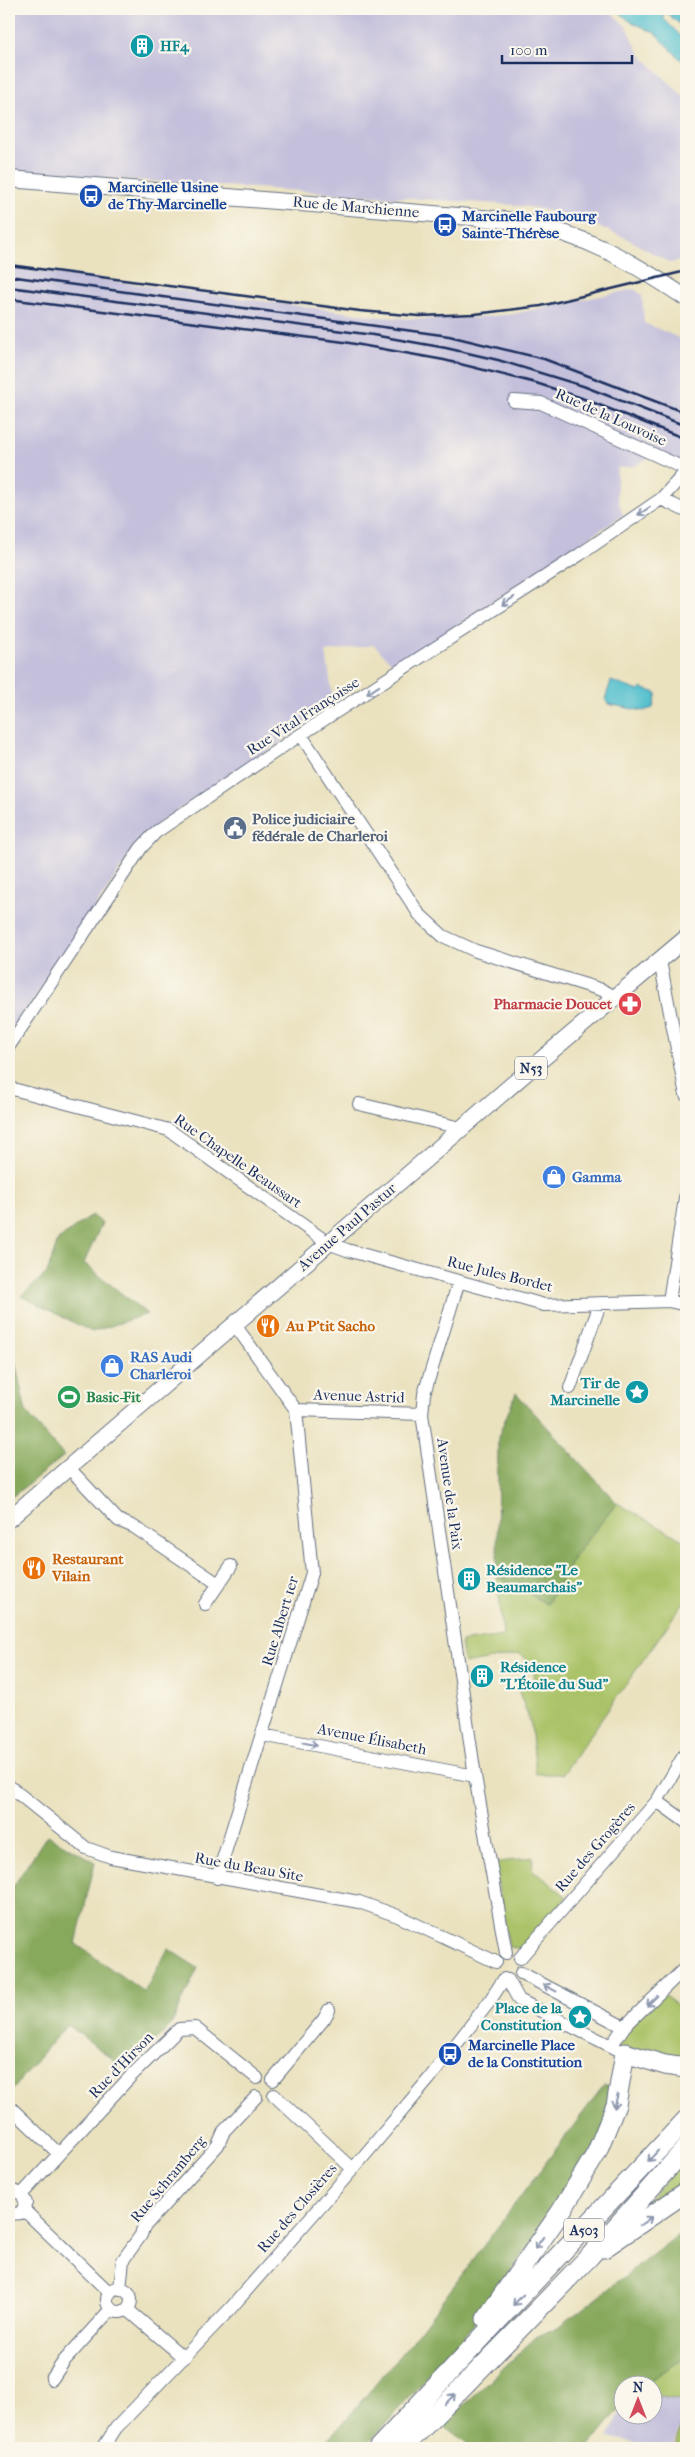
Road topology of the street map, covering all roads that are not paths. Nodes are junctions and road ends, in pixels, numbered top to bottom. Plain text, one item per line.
1 (9, 179) edge
2 (686, 298) edge
3 (514, 401) dead end
4 (661, 499) junction
5 (686, 511) edge
6 (297, 737) junction
7 (686, 938) edge
8 (660, 961) junction
9 (615, 997) junction
10 (9, 1046) edge
11 (9, 1088) edge
12 (686, 1095) edge
13 (359, 1104) dead end
14 (461, 1128) junction
15 (686, 1192) edge
16 (328, 1243) junction
17 (459, 1281) junction
18 (669, 1301) junction
19 (600, 1304) junction
20 (686, 1305) edge
21 (236, 1325) junction
22 (570, 1388) dead end
23 (296, 1410) junction
24 (422, 1414) junction
25 (69, 1468) junction
26 (9, 1519) edge
27 (231, 1566) dead end
28 (217, 1583) junction
29 (205, 1604) dead end
30 (262, 1735) junction
31 (686, 1752) edge
32 (475, 1776) junction
33 (9, 1786) edge
34 (657, 1801) junction
35 (686, 1822) edge
36 (217, 1878) junction
37 (506, 1953) junction
38 (520, 1958) junction
39 (496, 1962) junction
40 (686, 1967) edge
41 (521, 1973) junction
42 (506, 1980) junction
43 (518, 2000) junction
44 (489, 2002) junction
45 (329, 2010) dead end
46 (624, 2027) junction
47 (618, 2050) junction
48 (686, 2068) edge
49 (257, 2078) junction
50 (273, 2080) junction
51 (274, 2095) junction
52 (256, 2097) junction
53 (9, 2106) edge
54 (686, 2120) edge
55 (686, 2148) edge
56 (59, 2154) junction
57 (353, 2170) junction
58 (9, 2192) edge
59 (686, 2192) edge
60 (22, 2194) junction
61 (24, 2210) junction
62 (9, 2214) edge
63 (590, 2256) junction
64 (115, 2291) junction
65 (128, 2308) junction
66 (111, 2309) junction
67 (481, 2339) junction
68 (184, 2358) junction
69 (52, 2379) dead end
70 (104, 2448) edge
71 (378, 2448) edge
72 (403, 2448) edge

1 - 2 main road, Rue de Marchienne
3 - 4 street, Rue de la Louvoise
4 - 5 street
4 -> 6 street, Rue Vital Françoisse
6 - 9 street
6 - 10 street, Rue Vital Françoisse
7 - 8 main road, Avenue Paul Pastur / N53
8 - 9 main road, Avenue Paul Pastur / N53
8 - 12 street
9 - 14 main road, Avenue Paul Pastur / N53
11 - 16 street, Rue Chapelle Beaussart
13 - 14 street
14 - 16 main road, Avenue Paul Pastur / N53
15 - 18 street
16 - 17 street, Rue Jules Bordet
16 - 21 main road, Avenue Paul Pastur / N53
17 - 19 street, Rue Jules Bordet
17 - 24 street, Avenue de la Paix
18 - 19 street, Rue Jules Bordet
18 - 20 street, Rue Jules Bordet
19 - 22 street
21 - 23 street, Rue Albert 1er
21 - 25 main road, Avenue Paul Pastur / N53
23 - 24 street, Avenue Astrid
23 - 30 street, Rue Albert 1er
24 - 32 street, Avenue de la Paix
25 - 26 main road, Avenue Paul Pastur / N53
25 - 28 street
27 - 28 street
28 - 29 street
30 -> 32 street, Avenue Élisabeth
30 - 36 street, Rue Albert 1er
31 - 34 street, Rue des Grogères
32 - 37 street, Avenue de la Paix
33 - 36 street, Rue du Beau Site
34 - 35 street
34 - 38 street, Rue des Grogères
36 - 39 street, Rue du Beau Site
37 - 38 street
37 - 39 street
38 - 41 street
39 - 42 street
40 -> 46 street
41 - 42 street
46 -> 41 street
42 - 43 street
42 - 44 street, Rue des Closières
43 - 44 street
43 - 47 street
44 - 57 street, Rue des Closières
45 - 50 street
46 - 47 street
47 - 48 highway
47 -> 67 highway
49 - 50 street
49 - 52 street
49 - 56 street, Rue d'Hirson
50 - 51 street
51 - 52 street
51 - 57 street
52 - 64 street, Rue Schramberg
53 - 56 street
54 -> 67 highway, A503
55 - 63 highway, A503
56 - 60 street, Rue d'Hirson
57 - 68 street, Rue des Closières
58 - 60 street
63 -> 59 highway
60 - 61 street
61 - 62 street
61 - 64 street
72 -> 63 highway, A503
64 - 65 street
64 - 66 street
65 - 66 street
65 - 68 street
66 - 69 street
67 - 71 highway, A503
68 - 70 street, Rue des Closières

